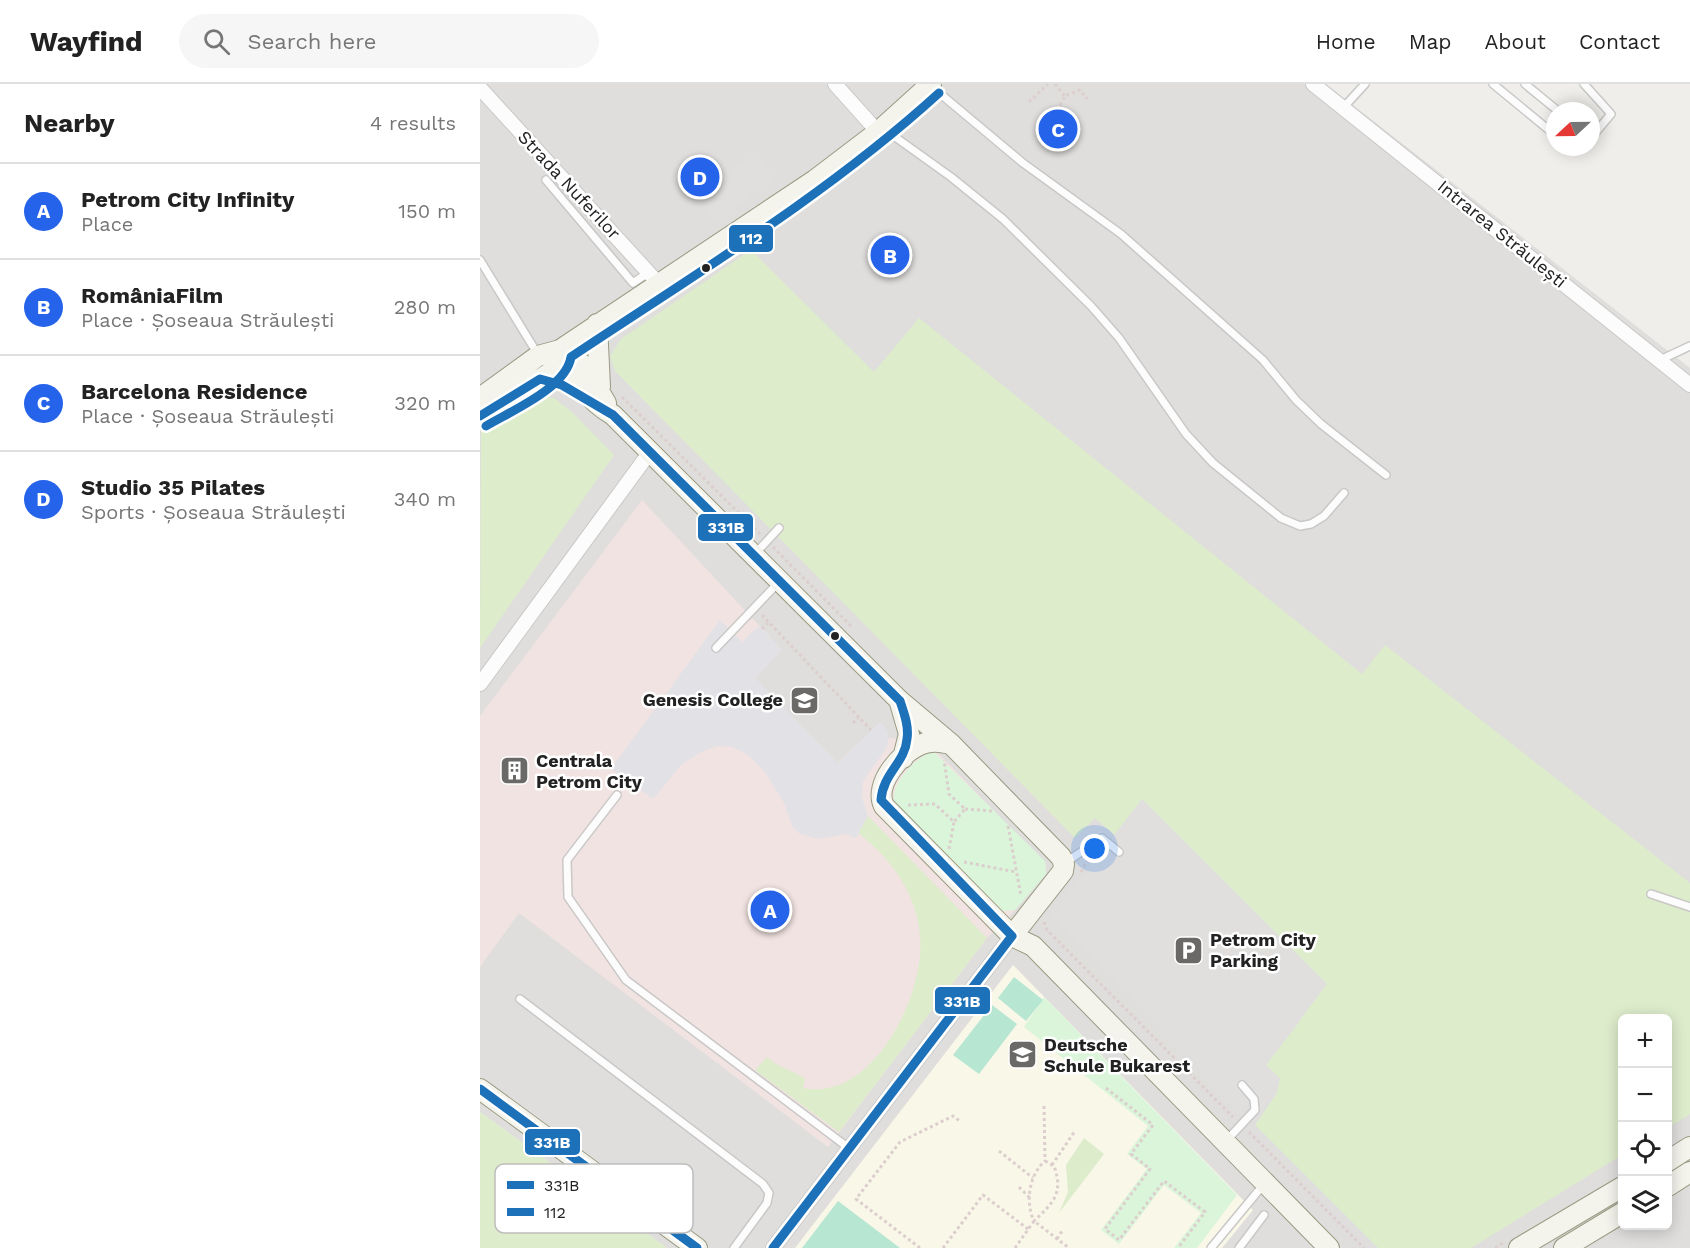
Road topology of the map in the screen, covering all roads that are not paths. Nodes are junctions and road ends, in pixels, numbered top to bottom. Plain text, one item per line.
1 (835, 84) edge
2 (931, 84) edge
3 (1313, 84) edge
4 (1365, 84) edge
5 (1493, 84) edge
6 (1526, 84) edge
7 (1584, 84) edge
8 (480, 88) edge
9 (1547, 102) edge
10 (1343, 108) junction
11 (1600, 127) edge
12 (1546, 128) edge
13 (880, 130) junction
14 (546, 180) dead end
15 (480, 260) edge
16 (654, 277) junction
17 (597, 324) junction
18 (1690, 346) edge
19 (560, 350) junction
20 (538, 356) junction
21 (1660, 360) junction
22 (540, 379) junction
23 (1690, 385) edge
24 (481, 396) edge
25 (598, 399) junction
26 (480, 416) edge
27 (650, 452) junction
28 (1386, 475) dead end
29 (1344, 493) dead end
30 (779, 528) dead end
31 (754, 555) junction
32 (780, 581) junction
33 (716, 648) dead end
34 (480, 684) edge
35 (900, 701) junction
36 (947, 748) junction
37 (903, 758) junction
38 (617, 795) dead end
39 (1119, 852) dead end
40 (1064, 864) junction
41 (1651, 894) dead end
42 (1690, 907) edge
43 (1012, 936) junction
44 (520, 999) dead end
45 (1242, 1085) dead end
46 (480, 1089) edge
47 (1226, 1141) junction
48 (1690, 1147) edge
49 (850, 1149) junction
50 (1672, 1158) edge
51 (583, 1164) edge
52 (1690, 1172) edge
53 (1265, 1182) junction
54 (1672, 1183) edge
55 (1618, 1190) edge
56 (1264, 1215) dead end
57 (1618, 1216) edge
58 (677, 1233) edge
59 (1530, 1245) edge
60 (698, 1248) edge
61 (734, 1248) edge
62 (773, 1248) edge
63 (1212, 1248) edge
64 (1239, 1248) edge
65 (1329, 1248) edge
66 (1564, 1248) edge

1 - 13 street
2 - 13 street
2 - 28 lane
3 - 10 street, Intrarea Străulești
4 - 10 lane
5 - 12 lane
6 - 9 lane
7 - 11 lane
8 - 16 street, Strada Nuferilor
10 - 21 street, Intrarea Străulești
13 - 16 street
13 - 29 lane
14 - 16 lane
15 - 20 lane
16 - 17 street
17 - 19 street
17 - 25 street
18 - 21 lane
19 - 20 street
19 - 22 street
19 - 25 street
20 - 24 street
21 - 23 street, Intrarea Străulești
22 - 25 street
22 - 26 street
25 - 27 street
27 - 31 street
27 - 34 street
30 - 31 lane
31 - 32 street
32 - 33 lane
32 - 35 street
35 - 36 street
35 - 37 street
36 - 37 street
36 - 40 street
37 - 43 street
38 - 49 lane
39 - 40 lane
40 - 43 street
41 - 42 lane
43 - 47 street
43 - 49 street
44 - 61 lane
45 - 47 lane
46 - 51 street
47 - 53 street
48 - 50 street
49 - 62 street
52 - 54 street
53 - 63 lane
53 - 65 street
55 - 59 street
56 - 64 lane
57 - 66 street
58 - 60 street

